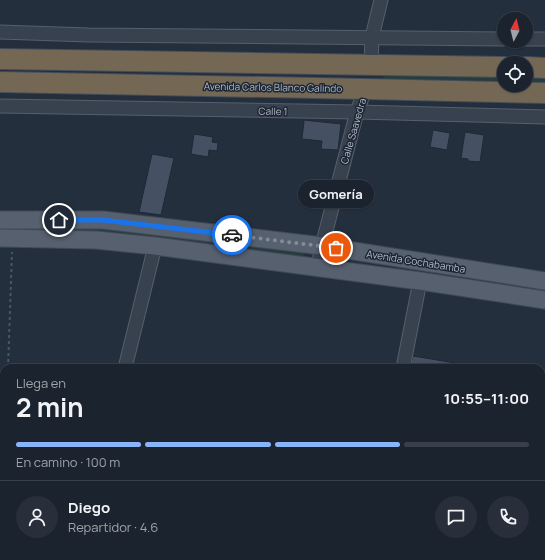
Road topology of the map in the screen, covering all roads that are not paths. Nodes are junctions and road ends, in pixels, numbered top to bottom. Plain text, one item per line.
1 (381, 0) edge
2 (0, 32) edge
3 (372, 37) junction
4 (497, 39) edge
5 (533, 39) edge
6 (545, 39) edge
7 (0, 59) edge
8 (371, 65) junction
9 (497, 67) edge
10 (533, 67) edge
11 (545, 68) edge
12 (0, 82) edge
13 (365, 89) junction
14 (545, 93) edge
15 (0, 106) edge
16 (357, 112) junction
17 (545, 118) edge
18 (0, 220) edge
19 (6, 237) edge
20 (156, 246) junction
21 (322, 246) junction
22 (318, 267) junction
23 (512, 276) junction
24 (420, 281) junction
25 (545, 281) edge
26 (510, 294) junction
27 (545, 300) edge
28 (126, 364) edge
29 (404, 364) edge

1 - 3 street
2 - 3 street
3 - 4 street
3 - 8 street
5 - 6 street
7 - 8 highway
8 - 9 highway
10 - 11 highway
12 - 13 highway, Avenida Carlos Blanco Galindo
13 - 14 highway, Avenida Carlos Blanco Galindo
13 - 16 street, Calle Saavedra
15 - 16 street, Calle 1
16 - 17 street, Calle 1
16 - 21 street, Calle Saavedra
18 - 21 main road, Avenida Cochabamba
19 - 20 main road, Avenida Cochabamba
20 - 22 main road, Avenida Cochabamba
20 - 28 street
21 - 22 street, Calle Saavedra
21 - 23 main road, Avenida Cochabamba
22 - 24 main road, Avenida Cochabamba
23 - 25 main road, Avenida Cochabamba
23 - 26 main road
24 - 26 main road, Avenida Cochabamba
24 - 29 street
26 - 27 main road, Avenida Cochabamba

